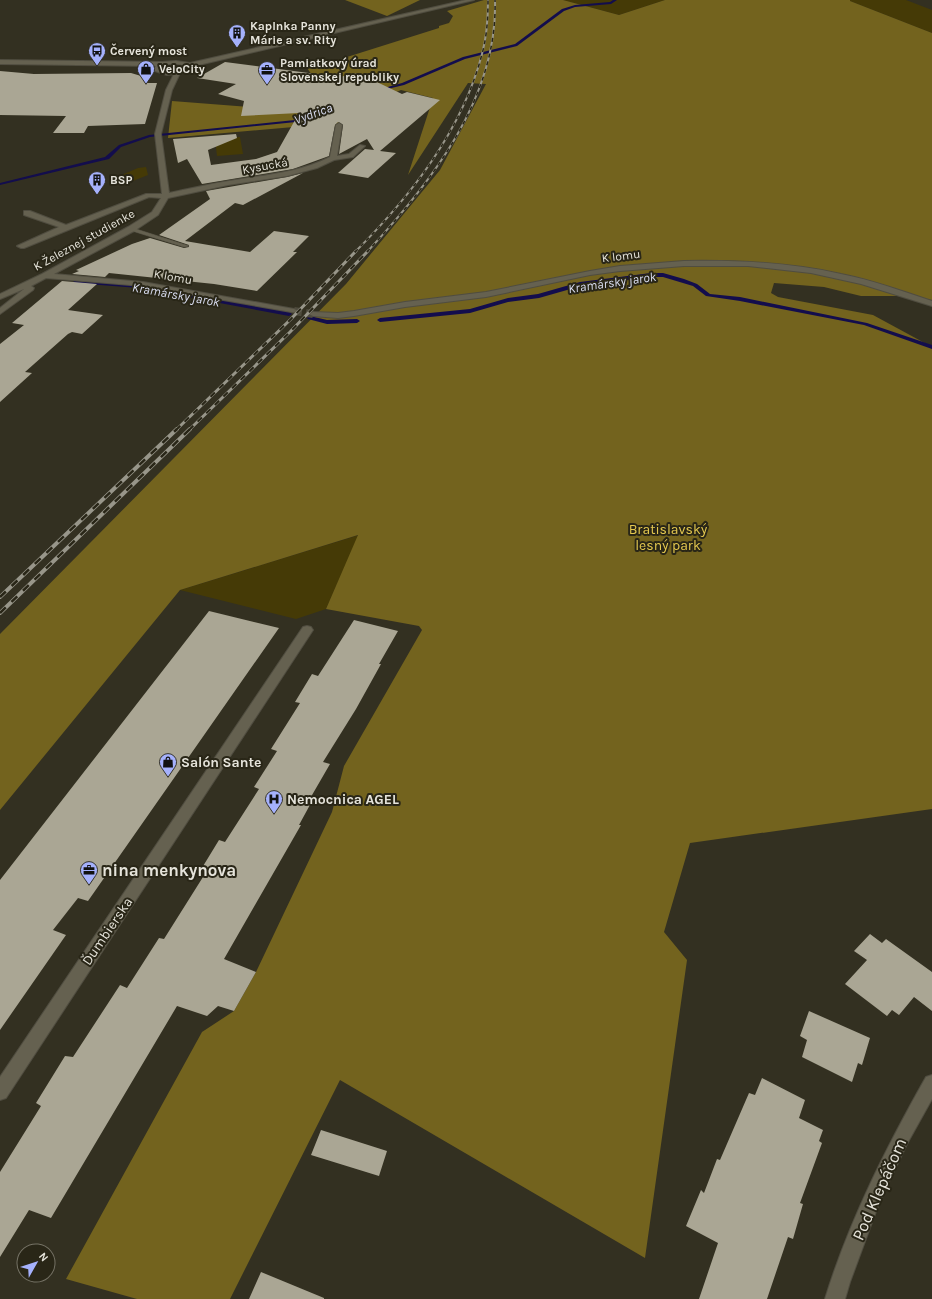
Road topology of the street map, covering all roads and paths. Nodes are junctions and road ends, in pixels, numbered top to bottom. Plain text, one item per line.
1 (472, 0) edge
2 (0, 62) edge
3 (122, 62) junction
4 (163, 64) junction
5 (190, 64) junction
6 (156, 69) junction
7 (177, 73) junction
8 (339, 125) dead end
9 (362, 146) dead end
10 (333, 158) junction
11 (166, 196) junction
12 (27, 213) dead end
13 (66, 227) junction
14 (131, 229) junction
15 (21, 246) dead end
16 (186, 246) dead end
17 (45, 276) junction
18 (0, 297) edge
19 (932, 304) edge
20 (294, 311) tunnel mouth
21 (0, 312) edge
22 (313, 314) tunnel mouth
23 (307, 630) dead end
24 (932, 1083) edge
25 (0, 1092) edge
26 (835, 1299) edge

1 - 5 street
2 - 3 street
3 - 4 street
3 - 6 street
4 - 5 street
4 - 6 street
5 - 7 street
6 - 7 street
7 - 11 street
8 - 10 street
9 - 10 street, Kysucká
10 - 11 street, Kysucká
11 - 13 street, Kysucká
11 - 14 street, K Železnej studienke
12 - 13 street
13 - 15 street, Kysucká
14 - 16 lane
14 - 17 street, K Železnej studienke
17 - 18 street, K Železnej studienke
17 - 20 street, K lomu
17 - 21 street
19 - 22 street, K lomu
23 - 25 street, Ďumbierska
24 - 26 street, Pod Klepáčom

